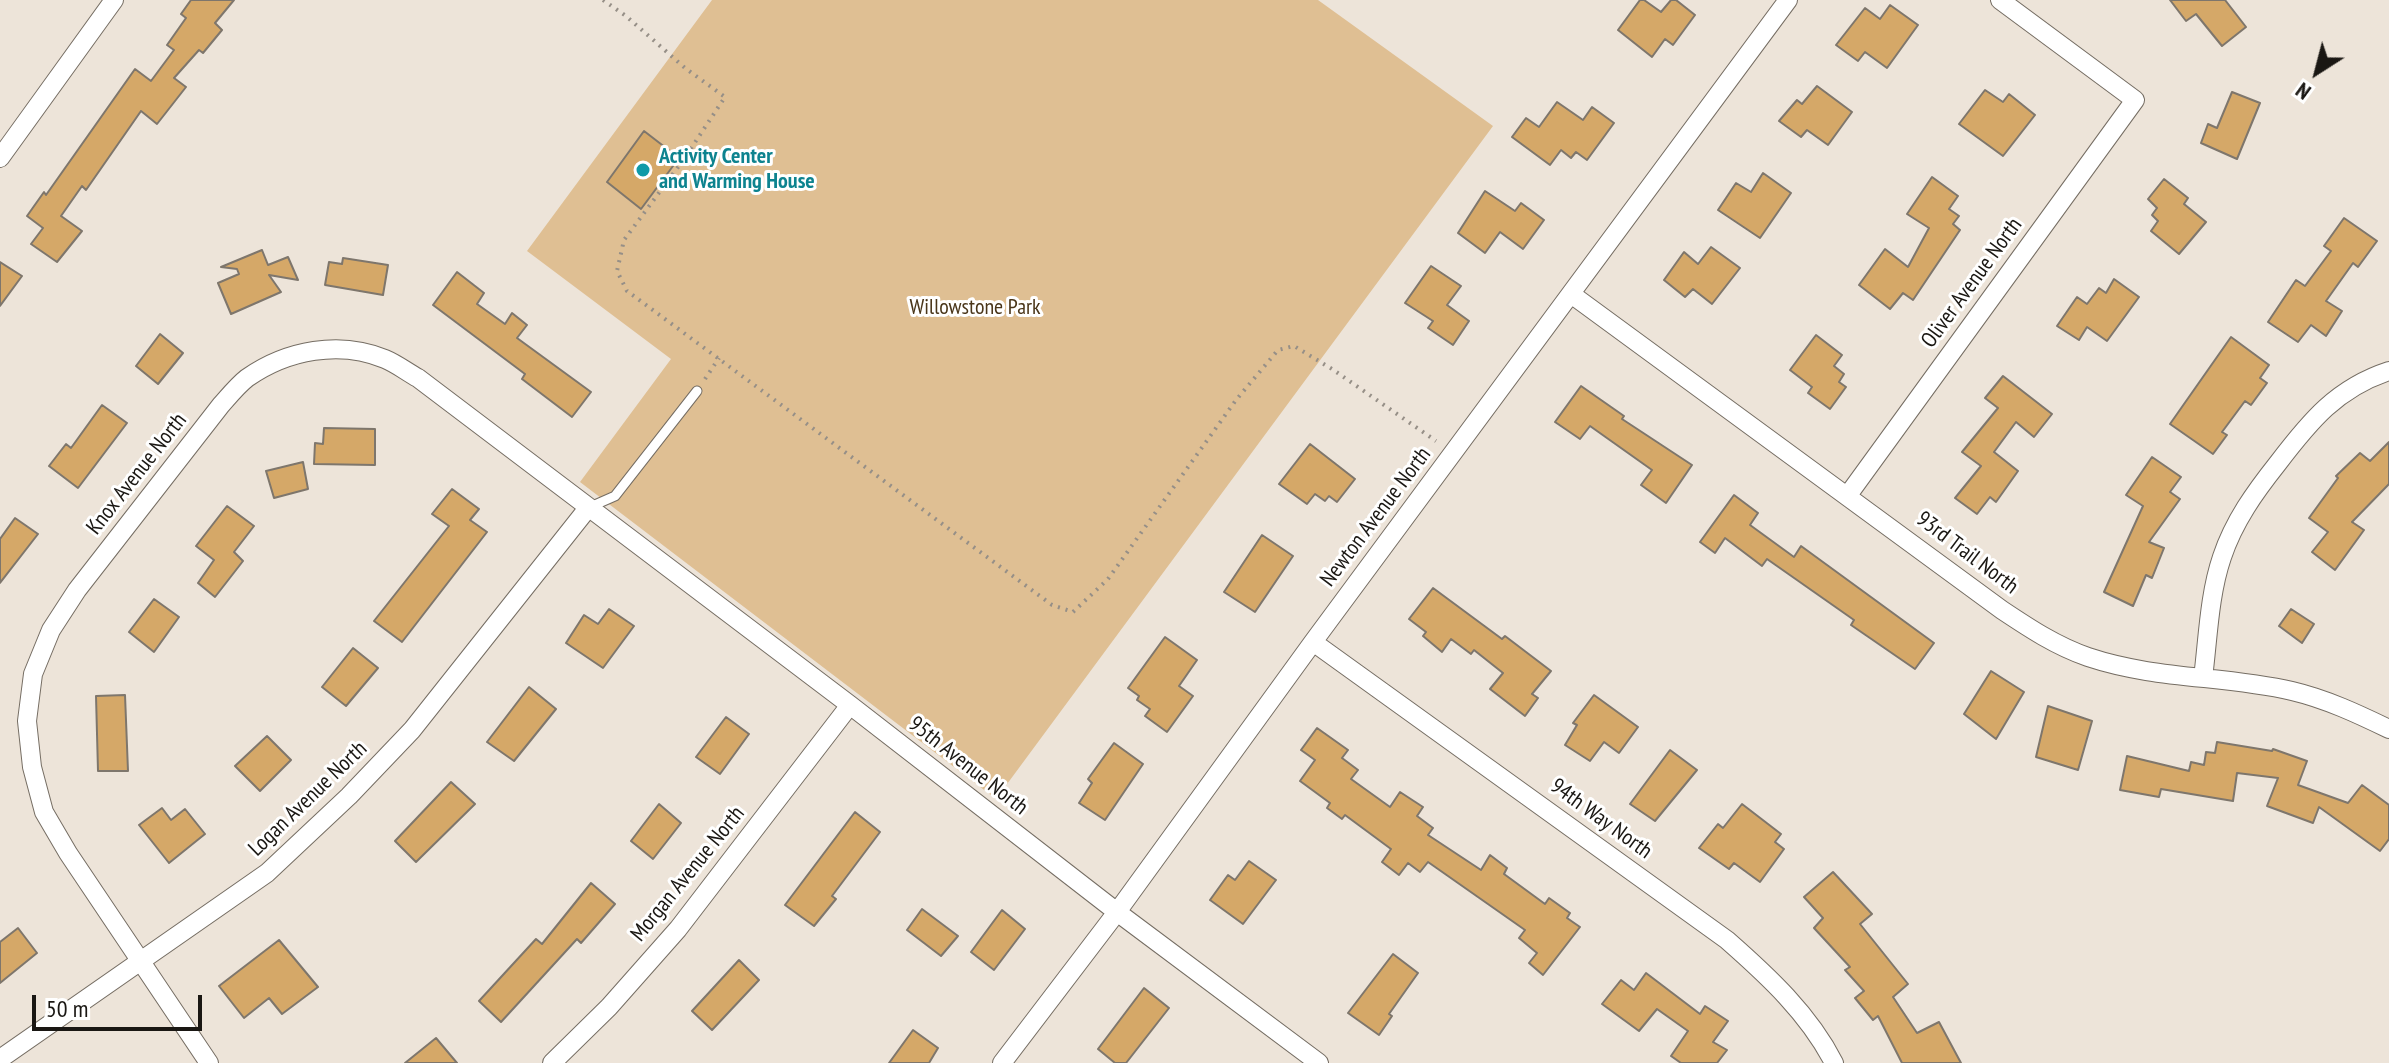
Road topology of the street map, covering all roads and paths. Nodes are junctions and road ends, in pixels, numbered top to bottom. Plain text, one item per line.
1 (114, 0) edge
2 (603, 0) edge
3 (1788, 0) edge
4 (2000, 0) edge
5 (0, 158) edge
6 (1571, 294) junction
7 (719, 358) junction
8 (2389, 371) edge
9 (697, 391) joint
10 (1454, 453) junction
11 (1848, 495) junction
12 (588, 508) junction
13 (1313, 642) junction
14 (2203, 678) junction
15 (850, 705) junction
16 (2389, 729) edge
17 (1117, 912) junction
18 (140, 962) junction
19 (0, 1059) edge
20 (209, 1063) edge
21 (552, 1063) edge
22 (1002, 1063) edge
23 (1319, 1063) edge
24 (1834, 1063) edge

1 - 5 street
2 - 7 path
3 - 6 street, Newton Avenue North
4 - 11 street, Oliver Avenue North
6 - 10 street, Newton Avenue North
6 - 11 street, 93rd Trail North
7 - 9 path
7 - 10 path
8 - 14 street
9 - 12 lane
10 - 13 street, Newton Avenue North
11 - 14 street, 93rd Trail North
12 - 15 street, 95th Avenue North
12 - 18 street, Logan Avenue North
12 - 18 street, Knox Avenue North
13 - 17 street, Newton Avenue North
13 - 24 street, 94th Way North
14 - 16 street, 93rd Trail North
15 - 17 street, 95th Avenue North
15 - 21 street, Morgan Avenue North
17 - 22 street, Newton Avenue North
17 - 23 street, 95th Avenue North
18 - 19 street, Logan Avenue North
18 - 20 street, Knox Avenue North

